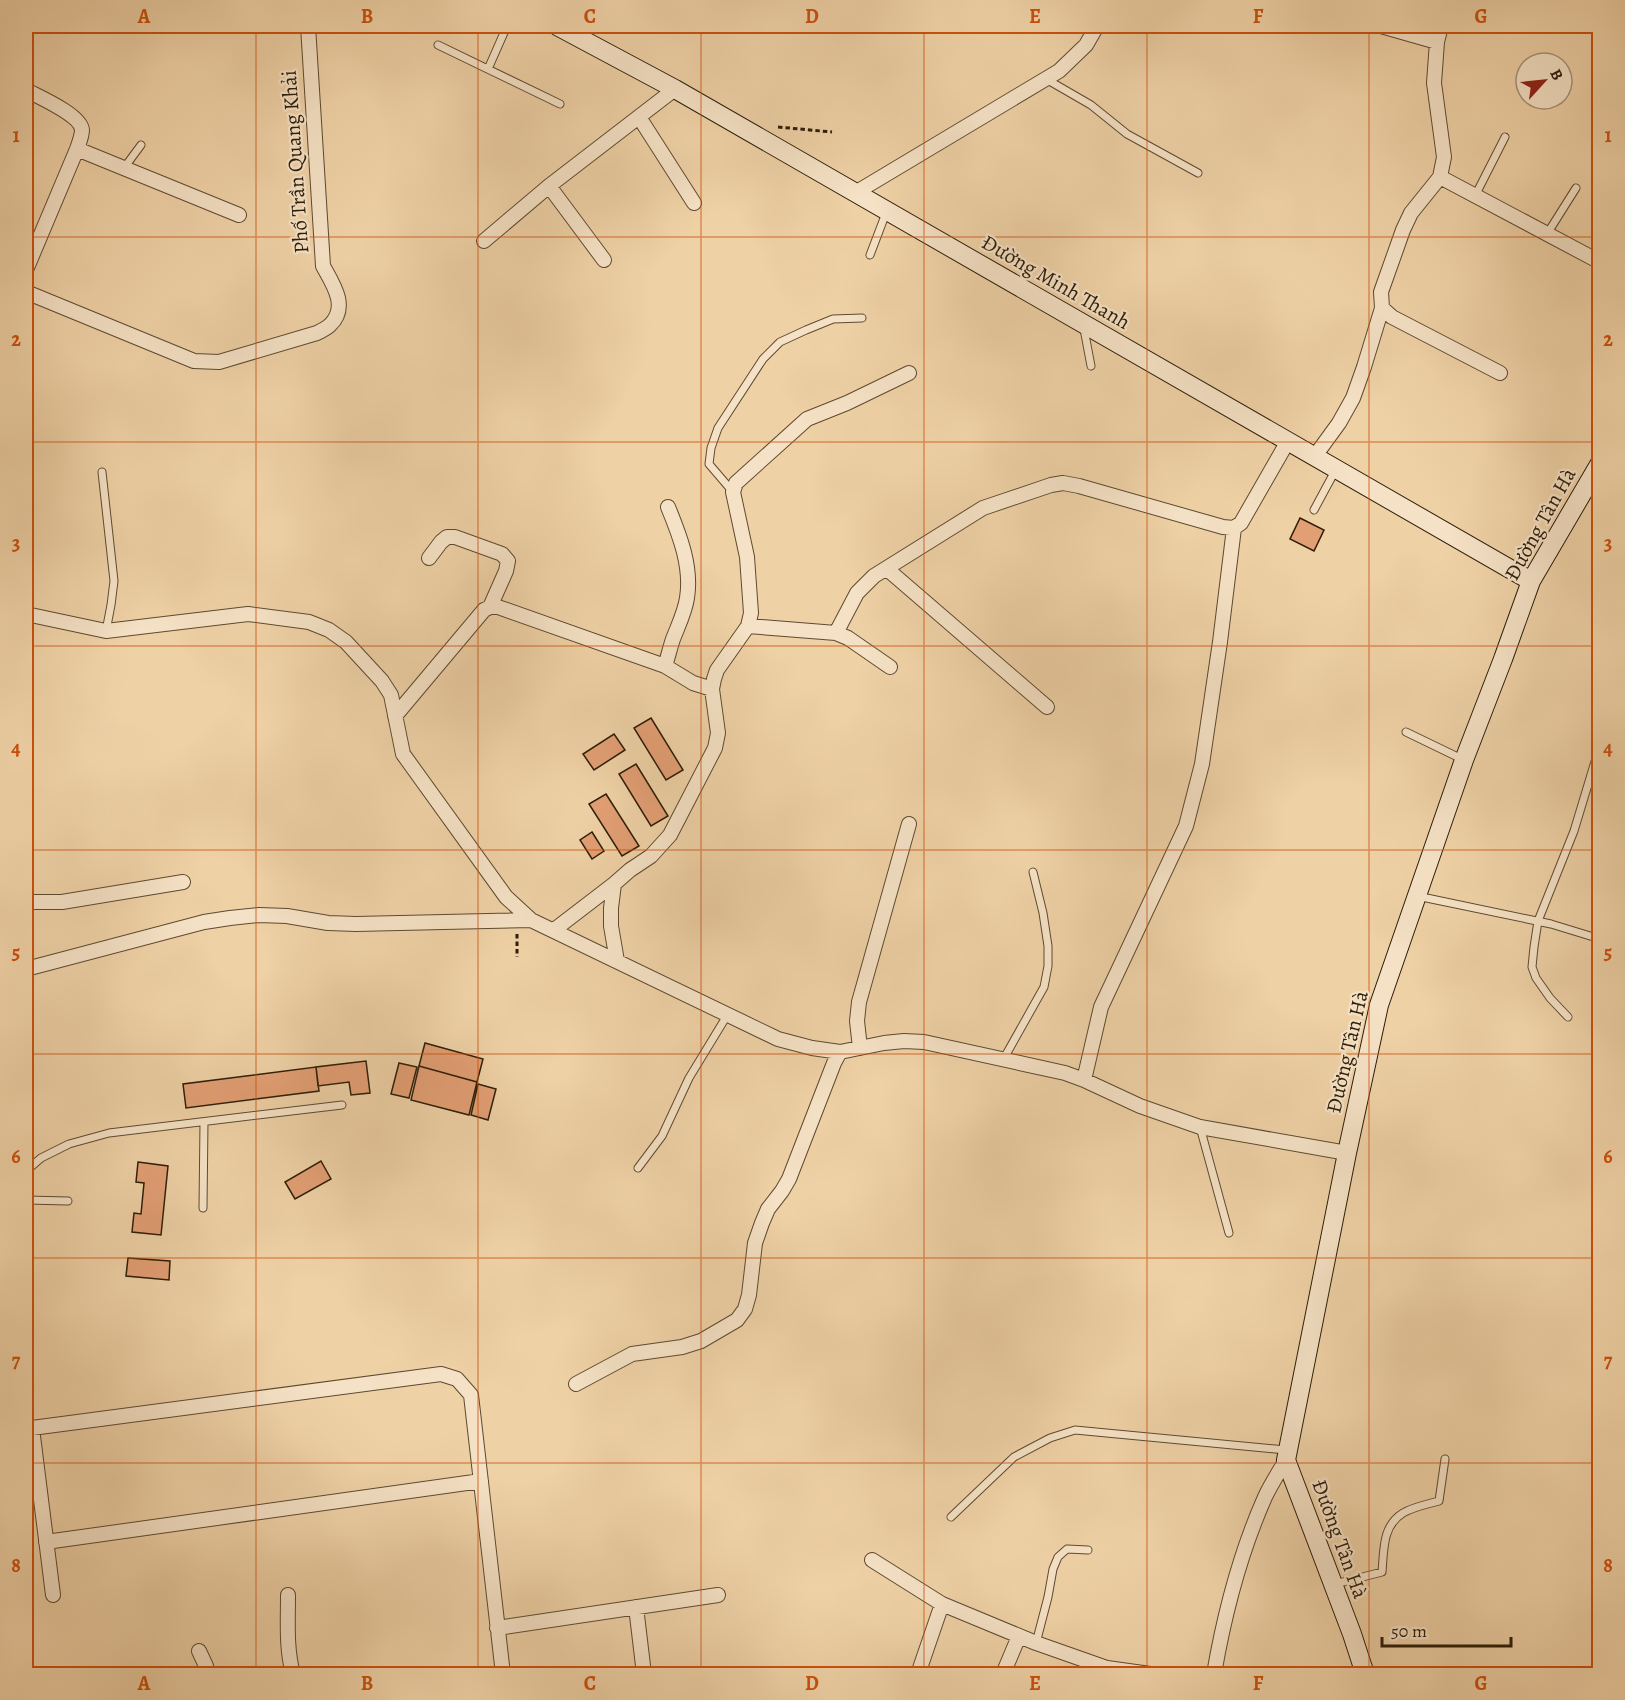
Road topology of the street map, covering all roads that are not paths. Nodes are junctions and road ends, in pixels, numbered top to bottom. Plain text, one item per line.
1 (308, 26) edge
2 (507, 26) edge
3 (557, 26) edge
4 (1097, 26) edge
5 (1381, 26) edge
6 (1441, 26) edge
7 (1437, 42) junction
8 (438, 45) dead end
9 (488, 69) junction
10 (1046, 79) junction
11 (675, 89) junction
12 (26, 90) edge
13 (560, 104) dead end
14 (639, 117) junction
15 (1505, 137) dead end
16 (141, 145) dead end
17 (77, 149) junction
18 (124, 168) junction
19 (1198, 173) dead end
20 (1440, 177) junction
21 (549, 186) junction
22 (1576, 188) dead end
23 (855, 193) junction
24 (1475, 196) junction
25 (694, 203) dead end
26 (887, 211) junction
27 (239, 215) dead end
28 (1547, 234) junction
29 (484, 241) dead end
30 (870, 255) dead end
31 (1598, 256) edge
32 (604, 260) dead end
33 (26, 270) edge
34 (26, 292) edge
35 (1382, 308) junction
36 (862, 318) dead end
37 (1083, 323) junction
38 (1091, 366) dead end
39 (909, 373) dead end
40 (1500, 373) dead end
41 (1288, 441) junction
42 (1315, 456) junction
43 (1599, 463) edge
44 (1336, 468) junction
45 (102, 472) dead end
46 (733, 492) junction
47 (668, 507) dead end
48 (1314, 510) dead end
49 (1234, 528) junction
50 (429, 558) dead end
51 (886, 569) junction
52 (1531, 580) junction
53 (490, 607) junction
54 (26, 614) edge
55 (748, 626) junction
56 (106, 630) junction
57 (836, 633) junction
58 (665, 666) junction
59 (890, 667) dead end
60 (712, 689) junction
61 (1047, 707) dead end
62 (395, 716) junction
63 (1406, 732) dead end
64 (1599, 745) edge
65 (1464, 760) junction
66 (909, 824) dead end
67 (1033, 872) dead end
68 (183, 882) dead end
69 (614, 884) junction
70 (1417, 896) junction
71 (26, 902) edge
72 (531, 920) junction
73 (1538, 921) junction
74 (554, 930) junction
75 (1599, 939) edge
76 (617, 961) junction
77 (26, 969) edge
78 (728, 1014) junction
79 (1568, 1017) dead end
80 (860, 1048) junction
81 (840, 1052) junction
82 (1003, 1059) junction
83 (1084, 1080) junction
84 (342, 1105) dead end
85 (204, 1122) junction
86 (1200, 1127) junction
87 (1347, 1153) junction
88 (638, 1168) dead end
89 (26, 1170) edge
90 (26, 1200) edge
91 (68, 1201) dead end
92 (203, 1208) dead end
93 (1229, 1233) dead end
94 (576, 1384) dead end
95 (1287, 1455) junction
96 (1445, 1459) dead end
97 (481, 1481) junction
98 (951, 1516) dead end
99 (46, 1542) junction
100 (1089, 1550) dead end
101 (872, 1560) dead end
102 (1332, 1585) junction
103 (53, 1595) dead end
104 (288, 1595) dead end
105 (718, 1595) dead end
106 (942, 1604) junction
107 (636, 1607) junction
108 (497, 1628) junction
109 (1019, 1636) junction
110 (1036, 1643) junction
111 (199, 1652) dead end
112 (207, 1674) edge
113 (293, 1674) edge
114 (502, 1674) edge
115 (644, 1674) edge
116 (918, 1674) edge
117 (1004, 1674) edge
118 (1150, 1674) edge
119 (1214, 1674) edge
120 (1365, 1674) edge

1 - 34 street, Phố Trần Quang Khải
2 - 9 lane
3 - 11 main road, Đường Minh Thanh
4 - 10 street
5 - 7 street
6 - 7 street
7 - 20 street
8 - 9 lane
9 - 13 lane
10 - 19 lane
10 - 23 street
11 - 14 street
11 - 23 main road, Đường Minh Thanh
12 - 17 street
14 - 21 street
14 - 25 street
15 - 24 lane
16 - 18 lane
17 - 18 street
17 - 33 street
18 - 27 street
20 - 24 street
20 - 35 street
21 - 29 street
21 - 32 street
22 - 28 lane
23 - 26 main road, Đường Minh Thanh
24 - 28 street
26 - 30 lane
26 - 37 main road, Đường Minh Thanh
28 - 31 street
35 - 40 street
35 - 42 street
36 - 46 lane
37 - 38 lane
37 - 41 main road, Đường Minh Thanh
39 - 46 street
41 - 42 main road, Đường Minh Thanh
41 - 49 street
42 - 44 main road, Đường Minh Thanh
43 - 52 main road, Đường Tân Hà
44 - 48 lane
44 - 52 main road, Đường Minh Thanh
45 - 56 lane
46 - 55 street
47 - 58 street
49 - 51 street
49 - 83 street
50 - 53 street
51 - 57 street
51 - 61 street
52 - 65 main road, Đường Tân Hà
53 - 58 street
53 - 62 street
54 - 56 street
55 - 57 street
55 - 60 street
56 - 62 street
57 - 59 street
58 - 60 street
60 - 69 street
62 - 72 street
63 - 65 lane
64 - 73 lane
65 - 70 main road, Đường Tân Hà
66 - 80 street
67 - 82 lane
68 - 71 street
69 - 74 street
69 - 76 street
70 - 73 lane
70 - 87 main road, Đường Tân Hà
72 - 74 street
72 - 77 street
73 - 75 lane
73 - 79 lane
74 - 76 street
76 - 78 street
78 - 81 street
78 - 88 lane
80 - 81 street
80 - 82 street
81 - 94 street
82 - 83 street
83 - 86 street
84 - 85 lane
85 - 89 lane
85 - 92 lane
86 - 87 street
86 - 93 lane
87 - 95 main road, Đường Tân Hà
90 - 91 lane
95 - 98 lane
95 - 102 main road, Đường Tân Hà
95 - 119 street
96 - 102 lane
97 - 99 street
97 - 99 street
97 - 108 street
99 - 103 street
100 - 110 lane
101 - 106 street
102 - 120 main road, Đường Tân Hà
104 - 113 street
105 - 107 street
106 - 109 street
106 - 116 street
107 - 108 street
107 - 115 street
108 - 114 street
109 - 110 street
109 - 117 street
110 - 118 street
111 - 112 street

